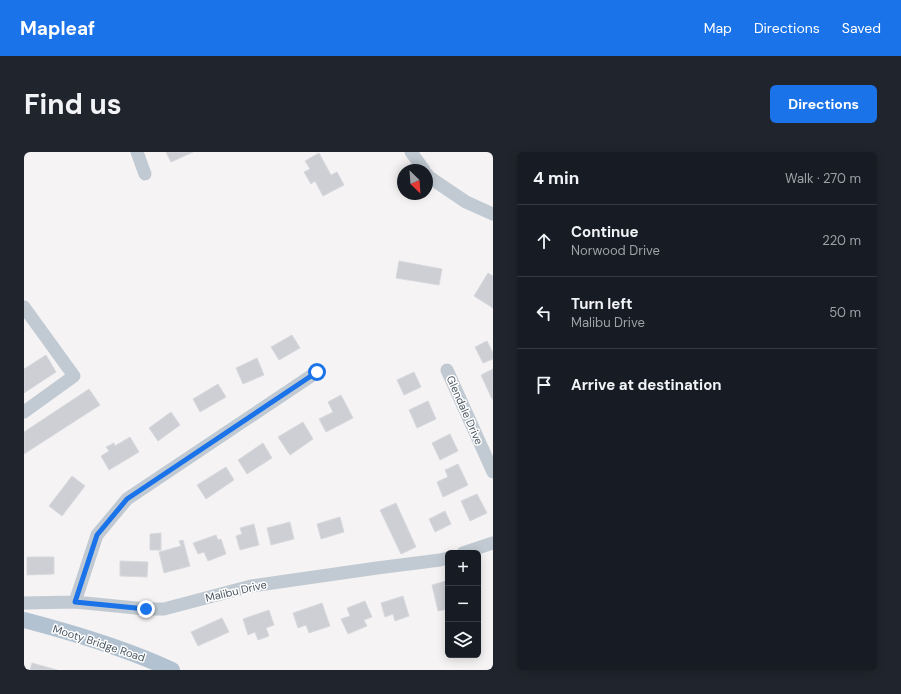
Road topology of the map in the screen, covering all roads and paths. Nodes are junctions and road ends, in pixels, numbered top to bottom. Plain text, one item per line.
1 (137, 152) edge
2 (411, 152) edge
3 (420, 164) edge
4 (145, 174) dead end
5 (433, 180) edge
6 (493, 214) edge
7 (24, 307) edge
8 (447, 370) dead end
9 (317, 372) dead end
10 (24, 412) edge
11 (493, 472) edge
12 (493, 544) edge
13 (472, 550) edge
14 (445, 559) edge
15 (75, 602) junction
16 (24, 603) edge
17 (24, 620) edge
18 (163, 668) edge

1 - 4 street
2 - 3 street
5 - 6 street
7 - 10 street
8 - 11 street, Glendale Drive
9 - 15 street
12 - 13 street
14 - 15 street, Malibu Drive
15 - 16 street, Malibu Drive
17 - 18 main road, Mooty Bridge Road

